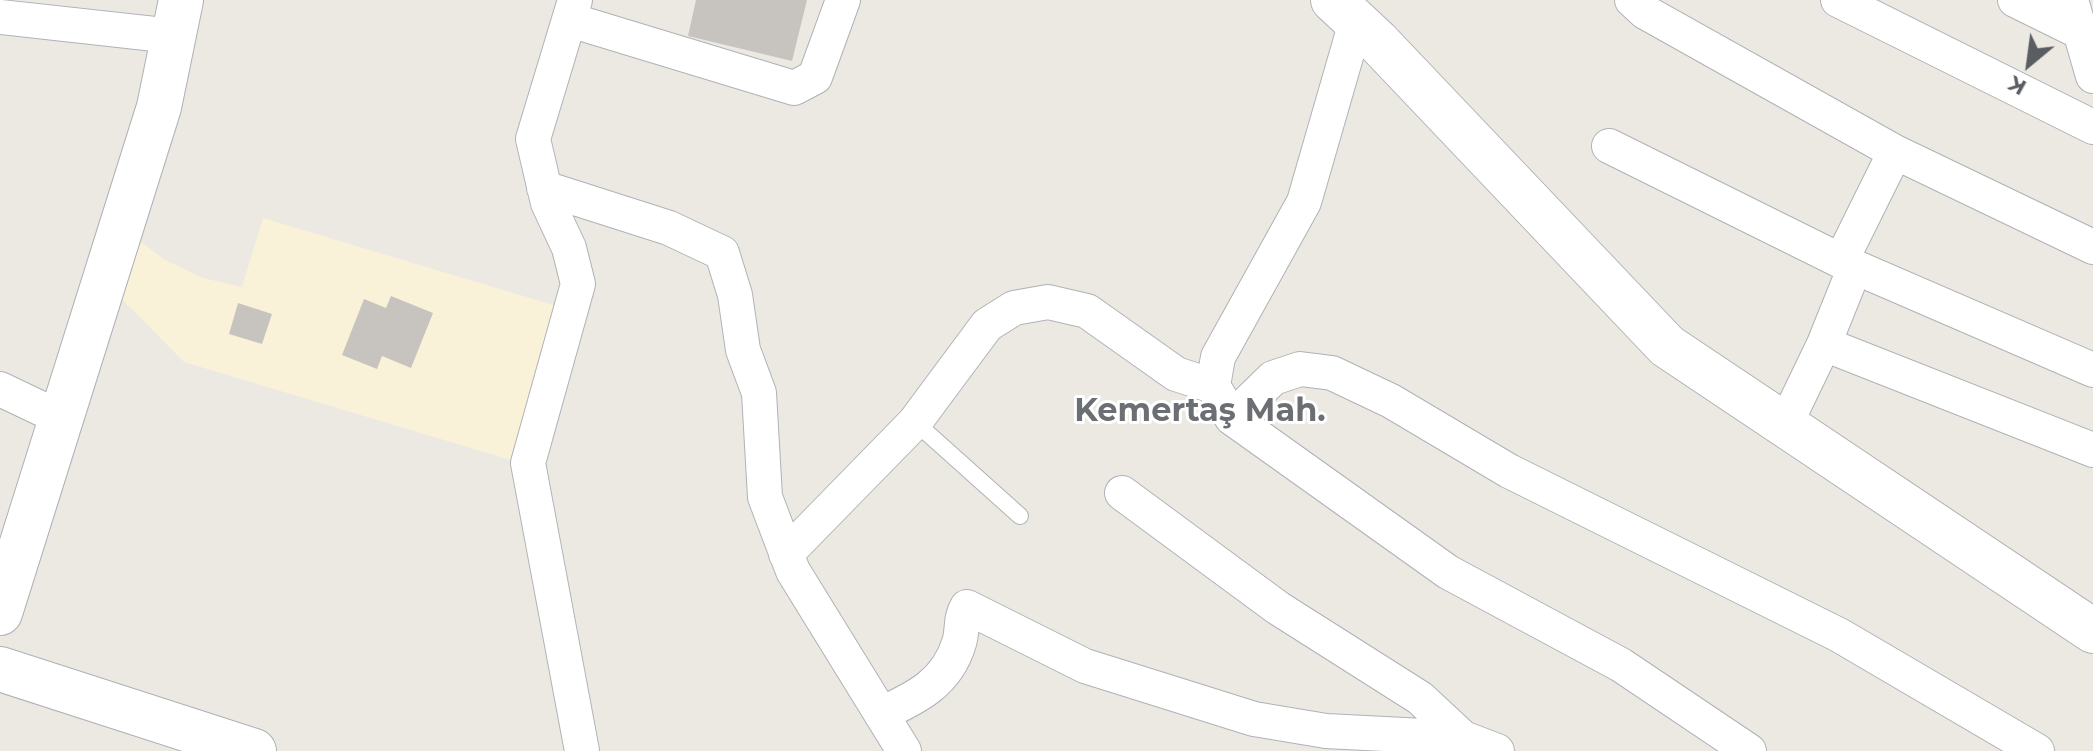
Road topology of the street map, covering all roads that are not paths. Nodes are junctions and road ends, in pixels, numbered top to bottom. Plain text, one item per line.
1 (843, 0) edge
2 (1632, 0) edge
3 (1838, 0) edge
4 (2015, 0) edge
5 (572, 10) edge
6 (1344, 11) edge
7 (2076, 16) edge
8 (0, 17) edge
9 (177, 18) edge
10 (2093, 76) edge
11 (2093, 127) edge
12 (1609, 146) dead end
13 (1895, 152) junction
14 (544, 188) junction
15 (2093, 247) edge
16 (1848, 264) junction
17 (1824, 344) junction
18 (2093, 370) edge
19 (1213, 386) junction
20 (0, 389) edge
21 (1232, 418) junction
22 (63, 419) junction
23 (915, 422) junction
24 (1785, 425) junction
25 (2093, 450) edge
26 (1122, 493) dead end
27 (1020, 516) dead end
28 (786, 554) junction
29 (0, 613) edge
30 (2093, 631) edge
31 (0, 669) edge
32 (881, 714) junction
33 (1463, 738) junction
34 (254, 751) edge
35 (582, 751) edge
36 (904, 751) edge
37 (1497, 751) edge
38 (1749, 751) edge
39 (2037, 751) edge

1 - 5 street
2 - 13 street
3 - 11 street
4 - 7 street
5 - 14 street
6 - 19 street
6 - 24 main road
7 - 10 street
8 - 9 street
9 - 22 main road
12 - 16 street
13 - 15 street
13 - 16 street
14 - 28 street
14 - 35 street
16 - 17 street
16 - 18 street
17 - 24 street
17 - 25 street
19 - 21 street
19 - 23 street
20 - 22 street
21 - 38 street
21 - 39 street
22 - 29 main road
23 - 27 lane
23 - 28 street
24 - 30 main road
26 - 33 street
28 - 32 street
31 - 34 main road
32 - 33 street
32 - 36 street
33 - 37 street

